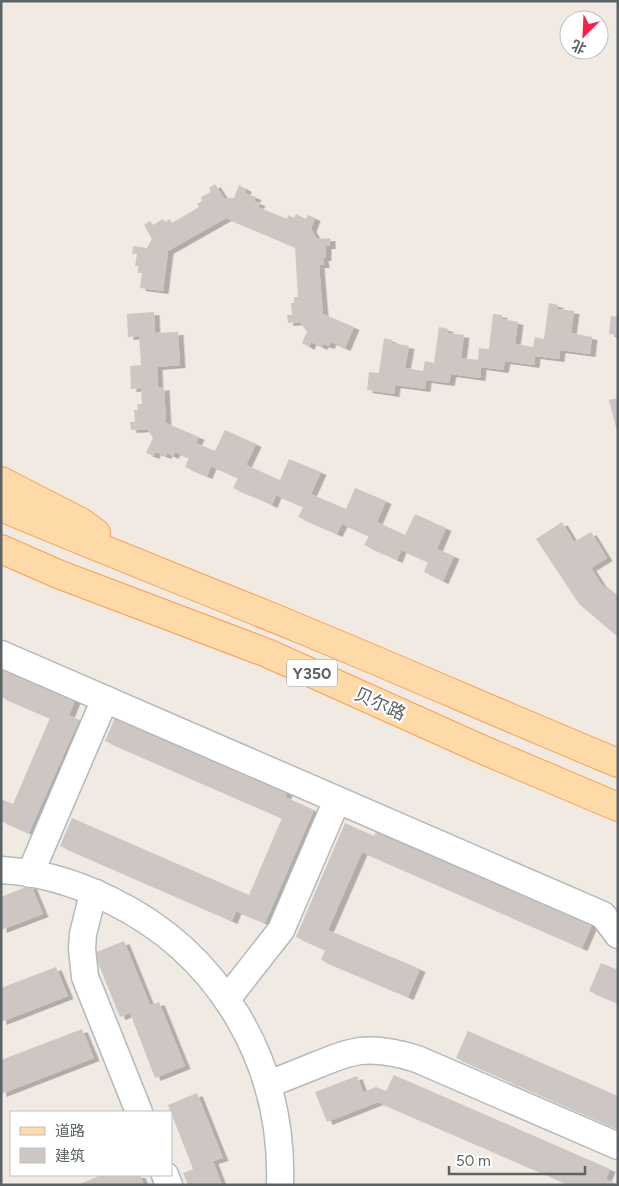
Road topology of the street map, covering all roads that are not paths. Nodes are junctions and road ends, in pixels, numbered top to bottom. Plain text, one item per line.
1 (1, 481) edge
2 (1, 507) edge
3 (1, 549) edge
4 (135, 562) junction
5 (1, 654) edge
6 (105, 699) junction
7 (618, 763) edge
8 (337, 800) junction
9 (618, 807) edge
10 (1, 870) edge
11 (30, 874) junction
12 (96, 893) junction
13 (618, 934) edge
14 (227, 999) junction
15 (268, 1084) junction
16 (140, 1111) edge
17 (618, 1146) edge
18 (280, 1185) edge

1 - 4 main road
2 - 4 main road, Y350
3 - 9 main road, 贝尔路 / Y350
4 - 7 main road, Y350
5 - 6 street
6 - 8 street
6 - 11 street
8 - 13 street
8 - 14 street
10 - 11 street
11 - 12 street
12 - 14 street
12 - 16 street
14 - 15 street
15 - 17 street
15 - 18 street

